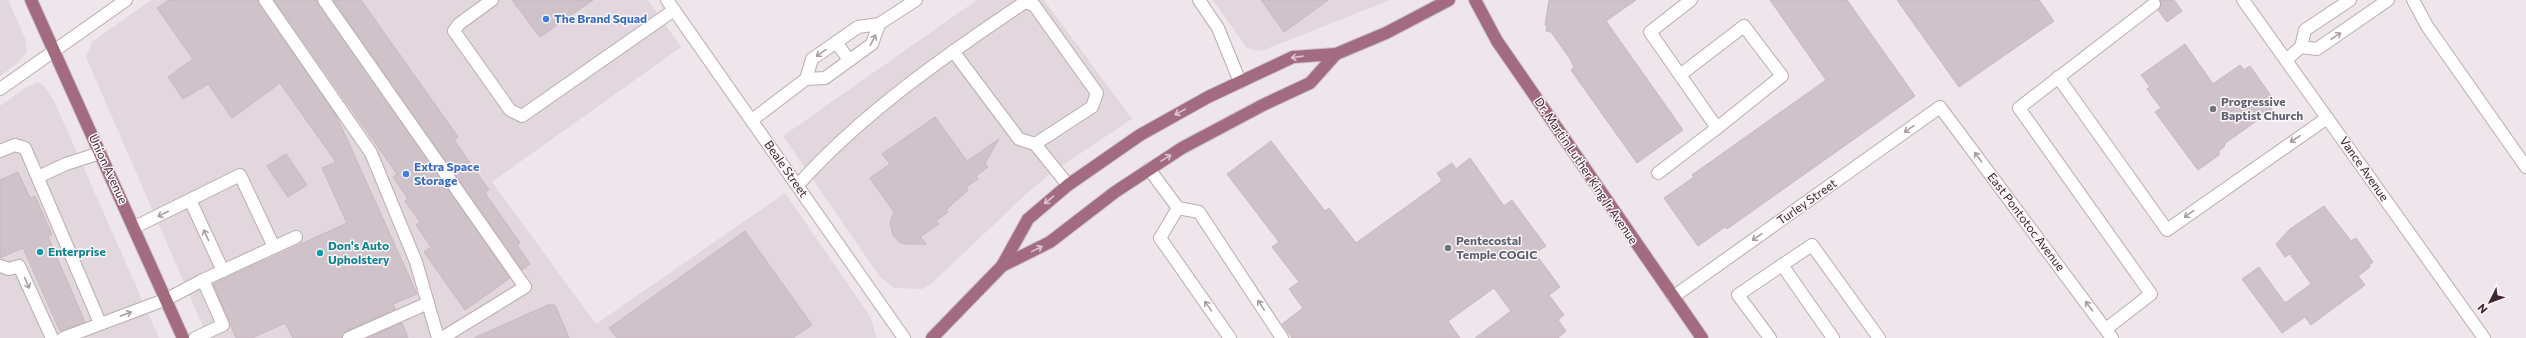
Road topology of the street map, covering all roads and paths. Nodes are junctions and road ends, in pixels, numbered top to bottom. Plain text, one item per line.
1 (31, 0) edge
2 (126, 0) edge
3 (265, 0) edge
4 (324, 0) edge
5 (492, 0) edge
6 (667, 0) edge
7 (916, 0) edge
8 (1199, 0) edge
9 (1449, 0) edge
10 (1476, 0) edge
11 (1691, 0) edge
12 (2243, 0) edge
13 (2350, 0) edge
14 (2388, 0) edge
15 (2413, 0) edge
16 (2154, 4) dead end
17 (674, 10) junction
18 (879, 24) junction
19 (836, 42) junction
20 (2301, 47) junction
21 (55, 50) junction
22 (953, 51) junction
23 (1336, 54) junction
24 (849, 60) junction
25 (2286, 60) junction
26 (1680, 75) junction
27 (2058, 77) junction
28 (806, 79) junction
29 (1240, 82) junction
30 (0, 89) edge
31 (1940, 107) joint
32 (2327, 118) junction
33 (752, 120) junction
34 (1717, 128) junction
35 (1035, 144) junction
36 (0, 151) edge
37 (100, 153) junction
38 (2526, 166) edge
39 (1149, 169) junction
40 (1658, 173) dead end
41 (38, 177) junction
42 (798, 185) junction
43 (1068, 185) junction
44 (190, 200) junction
45 (1178, 208) junction
46 (135, 227) junction
47 (296, 237) dead end
48 (274, 247) junction
49 (1782, 265) junction
50 (0, 266) edge
51 (1002, 266) junction
52 (223, 271) junction
53 (203, 280) junction
54 (1673, 297) junction
55 (167, 299) junction
56 (428, 303) junction
57 (100, 323) junction
58 (2109, 334) edge
59 (52, 338) edge
60 (63, 338) edge
61 (184, 338) edge
62 (195, 338) edge
63 (349, 338) edge
64 (438, 338) edge
65 (442, 338) edge
66 (904, 338) edge
67 (932, 338) edge
68 (1230, 338) edge
69 (1282, 338) edge
70 (1702, 338) edge
71 (1770, 338) edge
72 (1833, 338) edge
73 (1879, 338) edge
74 (2484, 338) edge

1 - 21 main road, Union Avenue
2 - 21 street
3 - 56 street
4 - 65 street
5 - 17 street
6 - 17 street, Beale Street
7 - 18 street
8 - 29 street
9 - 23 main road
10 - 54 main road, Dr. Martin Luther King Jr Avenue
11 - 26 street
12 - 25 street, Vance Avenue
13 - 20 street
20 -> 14 street
15 - 38 street
16 - 27 street
17 - 33 street, Beale Street
18 - 19 street
24 -> 18 street
19 - 24 street
19 -> 28 street
20 - 25 street
21 - 30 street
21 - 37 main road, Union Avenue
22 - 35 street
22 - 35 street
22 - 42 street
23 -> 29 main road
39 -> 23 main road
24 - 28 street
25 - 32 street, Vance Avenue
26 - 34 street
26 - 34 street
32 -> 27 street
27 - 58 street
28 - 33 street
29 -> 43 main road
31 -> 54 street, Turley Street
58 -> 31 street, East Pontotoc Avenue
32 - 74 street, Vance Avenue
33 - 42 street, Beale Street
34 - 40 street
35 - 43 street
36 - 41 street
37 - 41 street
37 - 46 main road, Union Avenue
39 - 45 street
51 -> 39 main road
41 - 57 street
42 - 66 street, Beale Street
43 -> 51 main road
44 -> 46 street
44 - 48 street
52 -> 44 street
68 -> 45 street
69 -> 45 street
46 - 55 main road, Union Avenue
47 - 48 street
48 - 52 street
49 - 71 street
49 - 72 street
49 - 73 street
50 -> 59 street
51 - 67 main road
52 - 53 street
53 - 55 street
53 - 62 street
54 - 70 main road, Dr. Martin Luther King Jr Avenue
57 -> 55 street
55 - 61 main road, Union Avenue
56 - 63 street
56 - 64 street
57 - 60 street

